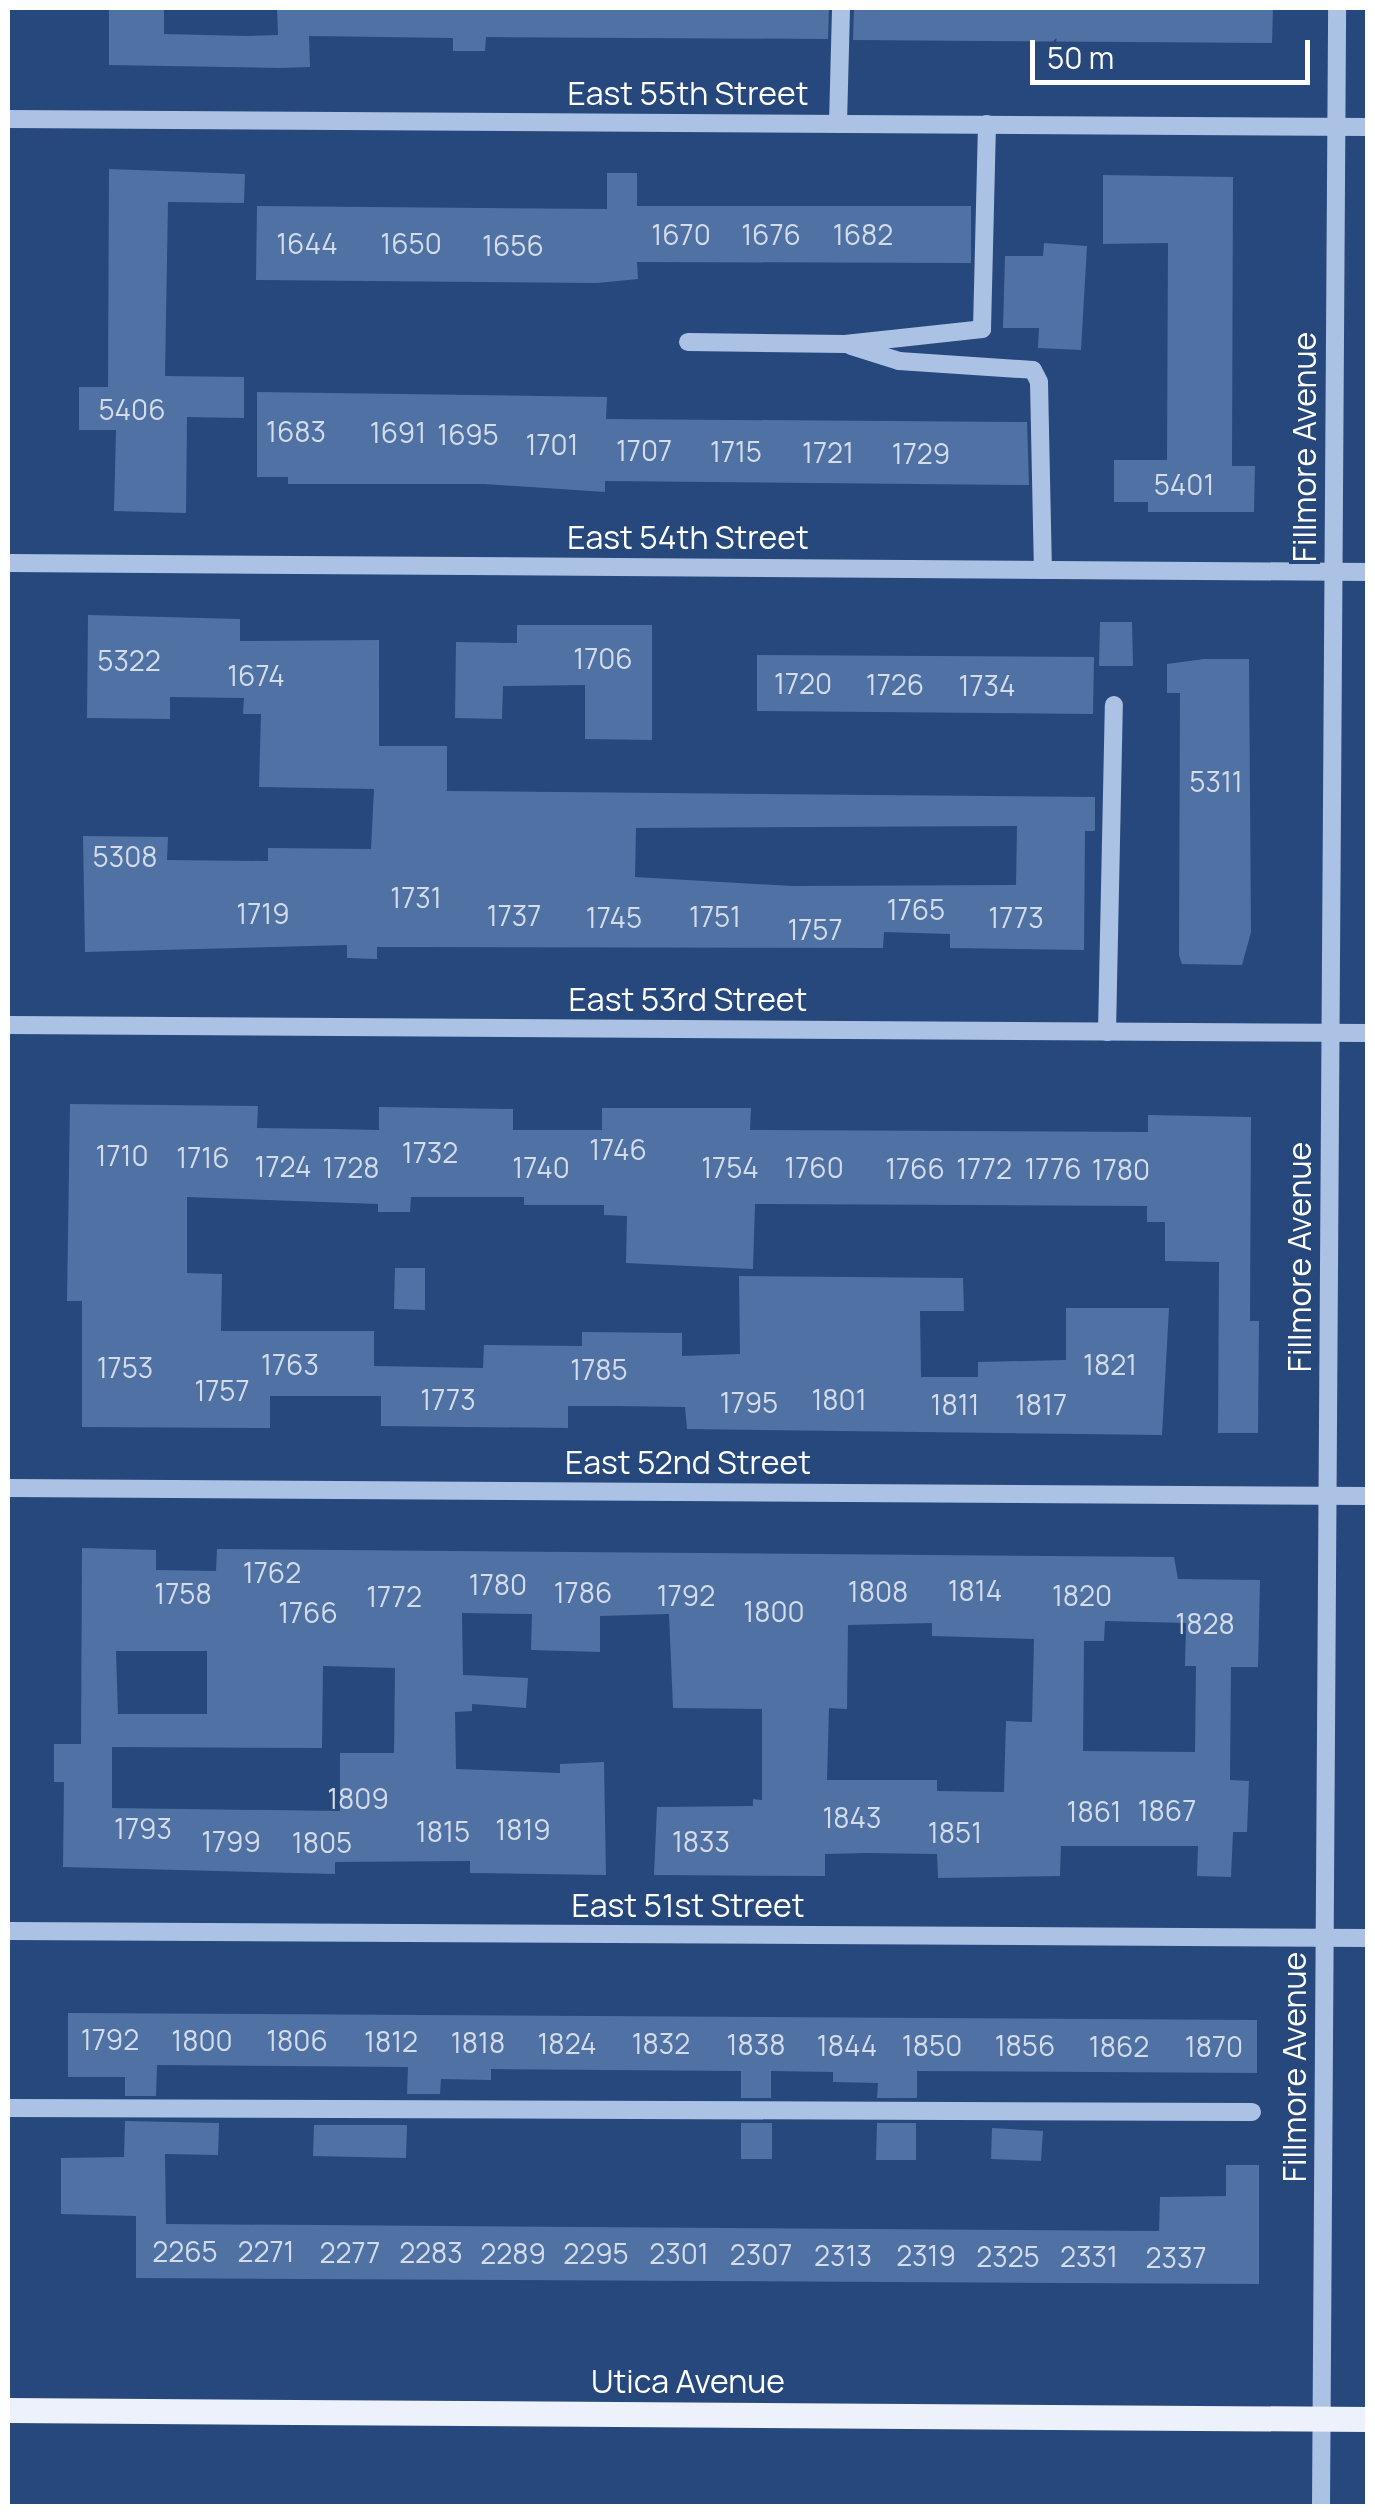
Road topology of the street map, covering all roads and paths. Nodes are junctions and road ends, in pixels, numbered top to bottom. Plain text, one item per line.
1 (841, 8) edge
2 (1336, 8) edge
3 (8, 118) edge
4 (838, 124) junction
5 (986, 124) junction
6 (1368, 126) edge
7 (1336, 127) junction
8 (688, 342) dead end
9 (845, 344) junction
10 (8, 563) edge
11 (1043, 570) junction
12 (1334, 572) junction
13 (1368, 572) edge
14 (1114, 705) dead end
15 (8, 1025) edge
16 (1108, 1032) junction
17 (1331, 1034) junction
18 (1368, 1034) edge
19 (8, 1488) edge
20 (1328, 1496) junction
21 (1368, 1496) edge
22 (8, 1931) edge
23 (1325, 1938) junction
24 (1368, 1938) edge
25 (8, 2108) edge
26 (1252, 2112) dead end
27 (8, 2410) edge
28 (1322, 2418) junction
29 (1368, 2418) edge
30 (1321, 2506) edge

1 - 4 street
2 - 7 street, Fillmore Avenue
3 - 4 street, East 55th Street
4 - 5 street, East 55th Street
5 - 7 street, East 55th Street
5 - 9 street
6 - 7 street, East 55th Street
7 - 12 street, Fillmore Avenue
8 - 9 street
9 - 11 street
10 - 11 street, East 54th Street
11 - 12 street, East 54th Street
12 - 13 street, East 54th Street
12 - 17 street, Fillmore Avenue
14 - 16 street
15 - 16 street, East 53rd Street
16 - 17 street, East 53rd Street
17 - 18 street, East 53rd Street
17 - 20 street, Fillmore Avenue
19 - 20 street, East 52nd Street
20 - 21 street, East 52nd Street
20 - 23 street, Fillmore Avenue
22 - 23 street, East 51st Street
23 - 24 street, East 51st Street
23 - 28 street, Fillmore Avenue
25 - 26 street
27 - 28 main road, Utica Avenue
28 - 29 main road, Utica Avenue
28 - 30 street, Fillmore Avenue

